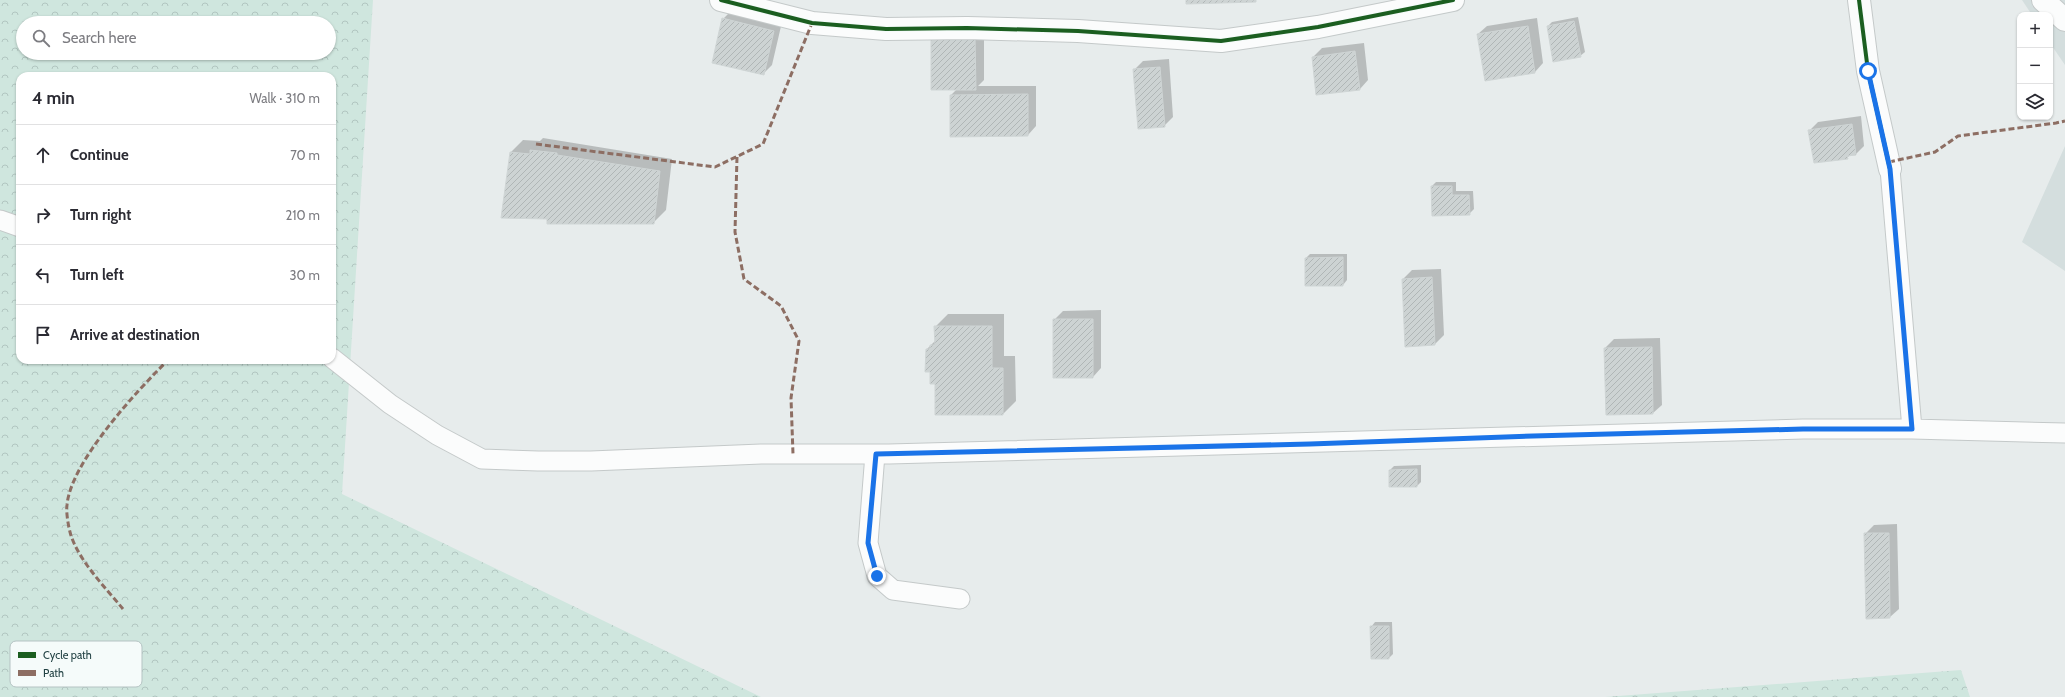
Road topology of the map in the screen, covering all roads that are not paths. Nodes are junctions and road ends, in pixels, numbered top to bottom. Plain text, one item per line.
1 (720, 0) edge
2 (1453, 0) edge
3 (1859, 0) edge
4 (2043, 0) edge
5 (2065, 20) edge
6 (1890, 169) joint
7 (0, 220) edge
8 (16, 226) edge
9 (336, 361) edge
10 (1912, 429) junction
11 (2065, 433) edge
12 (876, 454) junction
13 (960, 599) dead end

1 - 2 street
3 - 6 street
4 - 5 street
6 - 10 lane
7 - 8 lane
9 - 12 lane
10 - 11 lane
10 - 12 lane
12 - 13 lane

